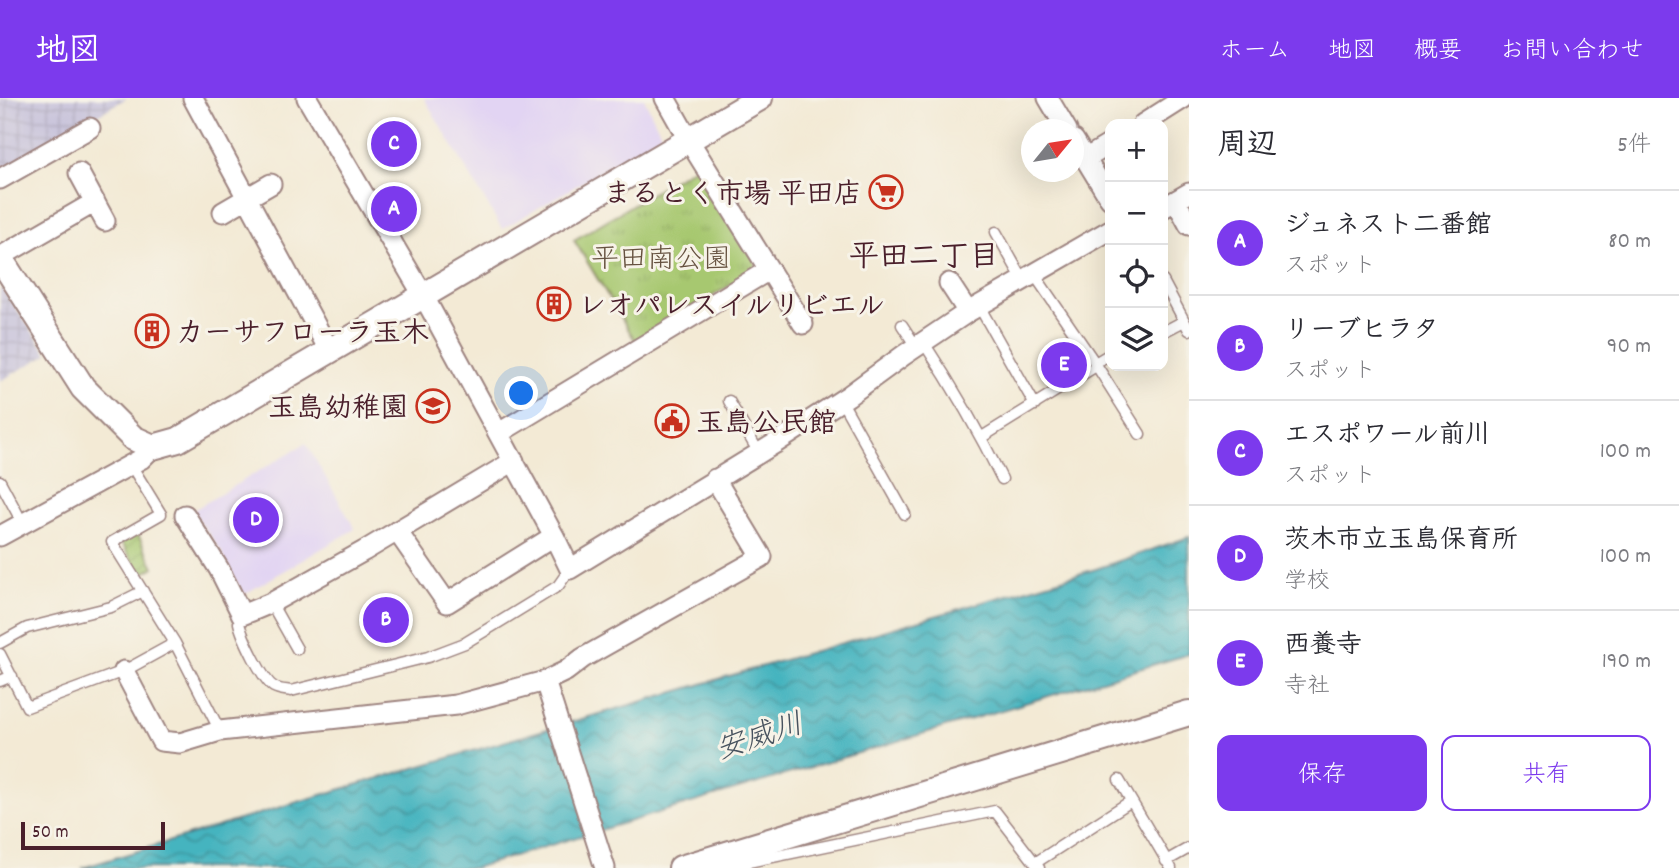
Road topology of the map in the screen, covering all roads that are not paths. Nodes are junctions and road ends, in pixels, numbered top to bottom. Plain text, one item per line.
1 (193, 98) edge
2 (307, 98) edge
3 (665, 98) edge
4 (1184, 98) edge
5 (1051, 99) edge
6 (748, 101) edge
7 (1061, 119) edge
8 (1151, 119) edge
9 (90, 128) dead end
10 (688, 139) junction
11 (1105, 147) edge
12 (1085, 159) joint
13 (79, 173) dead end
14 (0, 179) edge
15 (271, 184) dead end
16 (1105, 191) edge
17 (247, 198) junction
18 (1176, 200) edge
19 (95, 202) junction
20 (223, 212) dead end
21 (105, 220) dead end
22 (1189, 225) edge
23 (996, 232) dead end
24 (1105, 233) edge
25 (1, 260) edge
26 (769, 270) junction
27 (1029, 277) junction
28 (948, 283) dead end
29 (1168, 290) edge
30 (423, 295) junction
31 (974, 309) junction
32 (803, 324) dead end
33 (902, 325) dead end
34 (1187, 326) edge
35 (1168, 331) edge
36 (920, 345) junction
37 (329, 351) junction
38 (1105, 358) edge
39 (1096, 365) junction
40 (841, 400) junction
41 (729, 401) dead end
42 (1035, 405) junction
43 (499, 433) junction
44 (1140, 434) dead end
45 (982, 437) junction
46 (153, 447) junction
47 (759, 453) junction
48 (514, 461) junction
49 (131, 465) junction
50 (715, 479) junction
51 (1002, 479) dead end
52 (0, 481) edge
53 (905, 513) dead end
54 (185, 515) dead end
55 (23, 524) junction
56 (397, 531) junction
57 (555, 536) junction
58 (0, 537) edge
59 (570, 569) junction
60 (143, 591) junction
61 (271, 603) junction
62 (243, 615) junction
63 (0, 643) edge
64 (175, 643) junction
65 (297, 649) dead end
66 (0, 654) edge
67 (124, 671) junction
68 (12, 676) junction
69 (0, 681) edge
70 (547, 684) junction
71 (1189, 713) edge
72 (220, 730) junction
73 (1119, 780) dead end
74 (1131, 801) junction
75 (1189, 848) edge
76 (708, 860) junction
77 (1168, 865) edge
78 (1037, 866) edge
79 (605, 868) edge
80 (681, 868) edge

1 - 17 street
2 - 30 street
3 - 10 street
4 - 8 street
5 - 7 street
6 - 10 street
9 - 14 street
10 - 26 street
10 - 30 street
11 - 12 street
12 - 16 street
13 - 19 street
15 - 17 street
17 - 20 street
17 - 37 street
18 - 22 street
19 - 21 street
19 - 25 street
23 - 27 lane
24 - 27 street
25 - 46 street
26 - 32 street
26 - 43 street
27 - 31 street
27 - 39 lane
28 - 31 street
29 - 34 lane
30 - 37 street
30 - 43 street
31 - 36 street
31 - 42 lane
33 - 36 lane
34 - 35 lane
36 - 40 street
36 - 45 lane
37 - 46 street
38 - 39 lane
39 - 42 lane
39 - 44 lane
40 - 47 street
40 - 53 lane
41 - 47 lane
42 - 45 lane
43 - 48 street
45 - 51 lane
46 - 49 street
47 - 50 street
48 - 56 street
48 - 57 street
49 - 55 street
49 - 60 lane
50 - 59 street
50 - 70 street
52 - 55 lane
54 - 62 street
55 - 58 street
56 - 57 street
56 - 61 street
57 - 59 street
59 - 62 lane
60 - 63 lane
60 - 64 lane
61 - 62 street
61 - 65 lane
64 - 67 lane
64 - 72 lane
66 - 68 lane
67 - 68 lane
67 - 72 street
68 - 69 lane
70 - 72 street
70 - 79 street
71 - 76 street
73 - 74 lane
74 - 77 lane
74 - 78 lane
75 - 77 lane
76 - 78 lane
76 - 80 street

